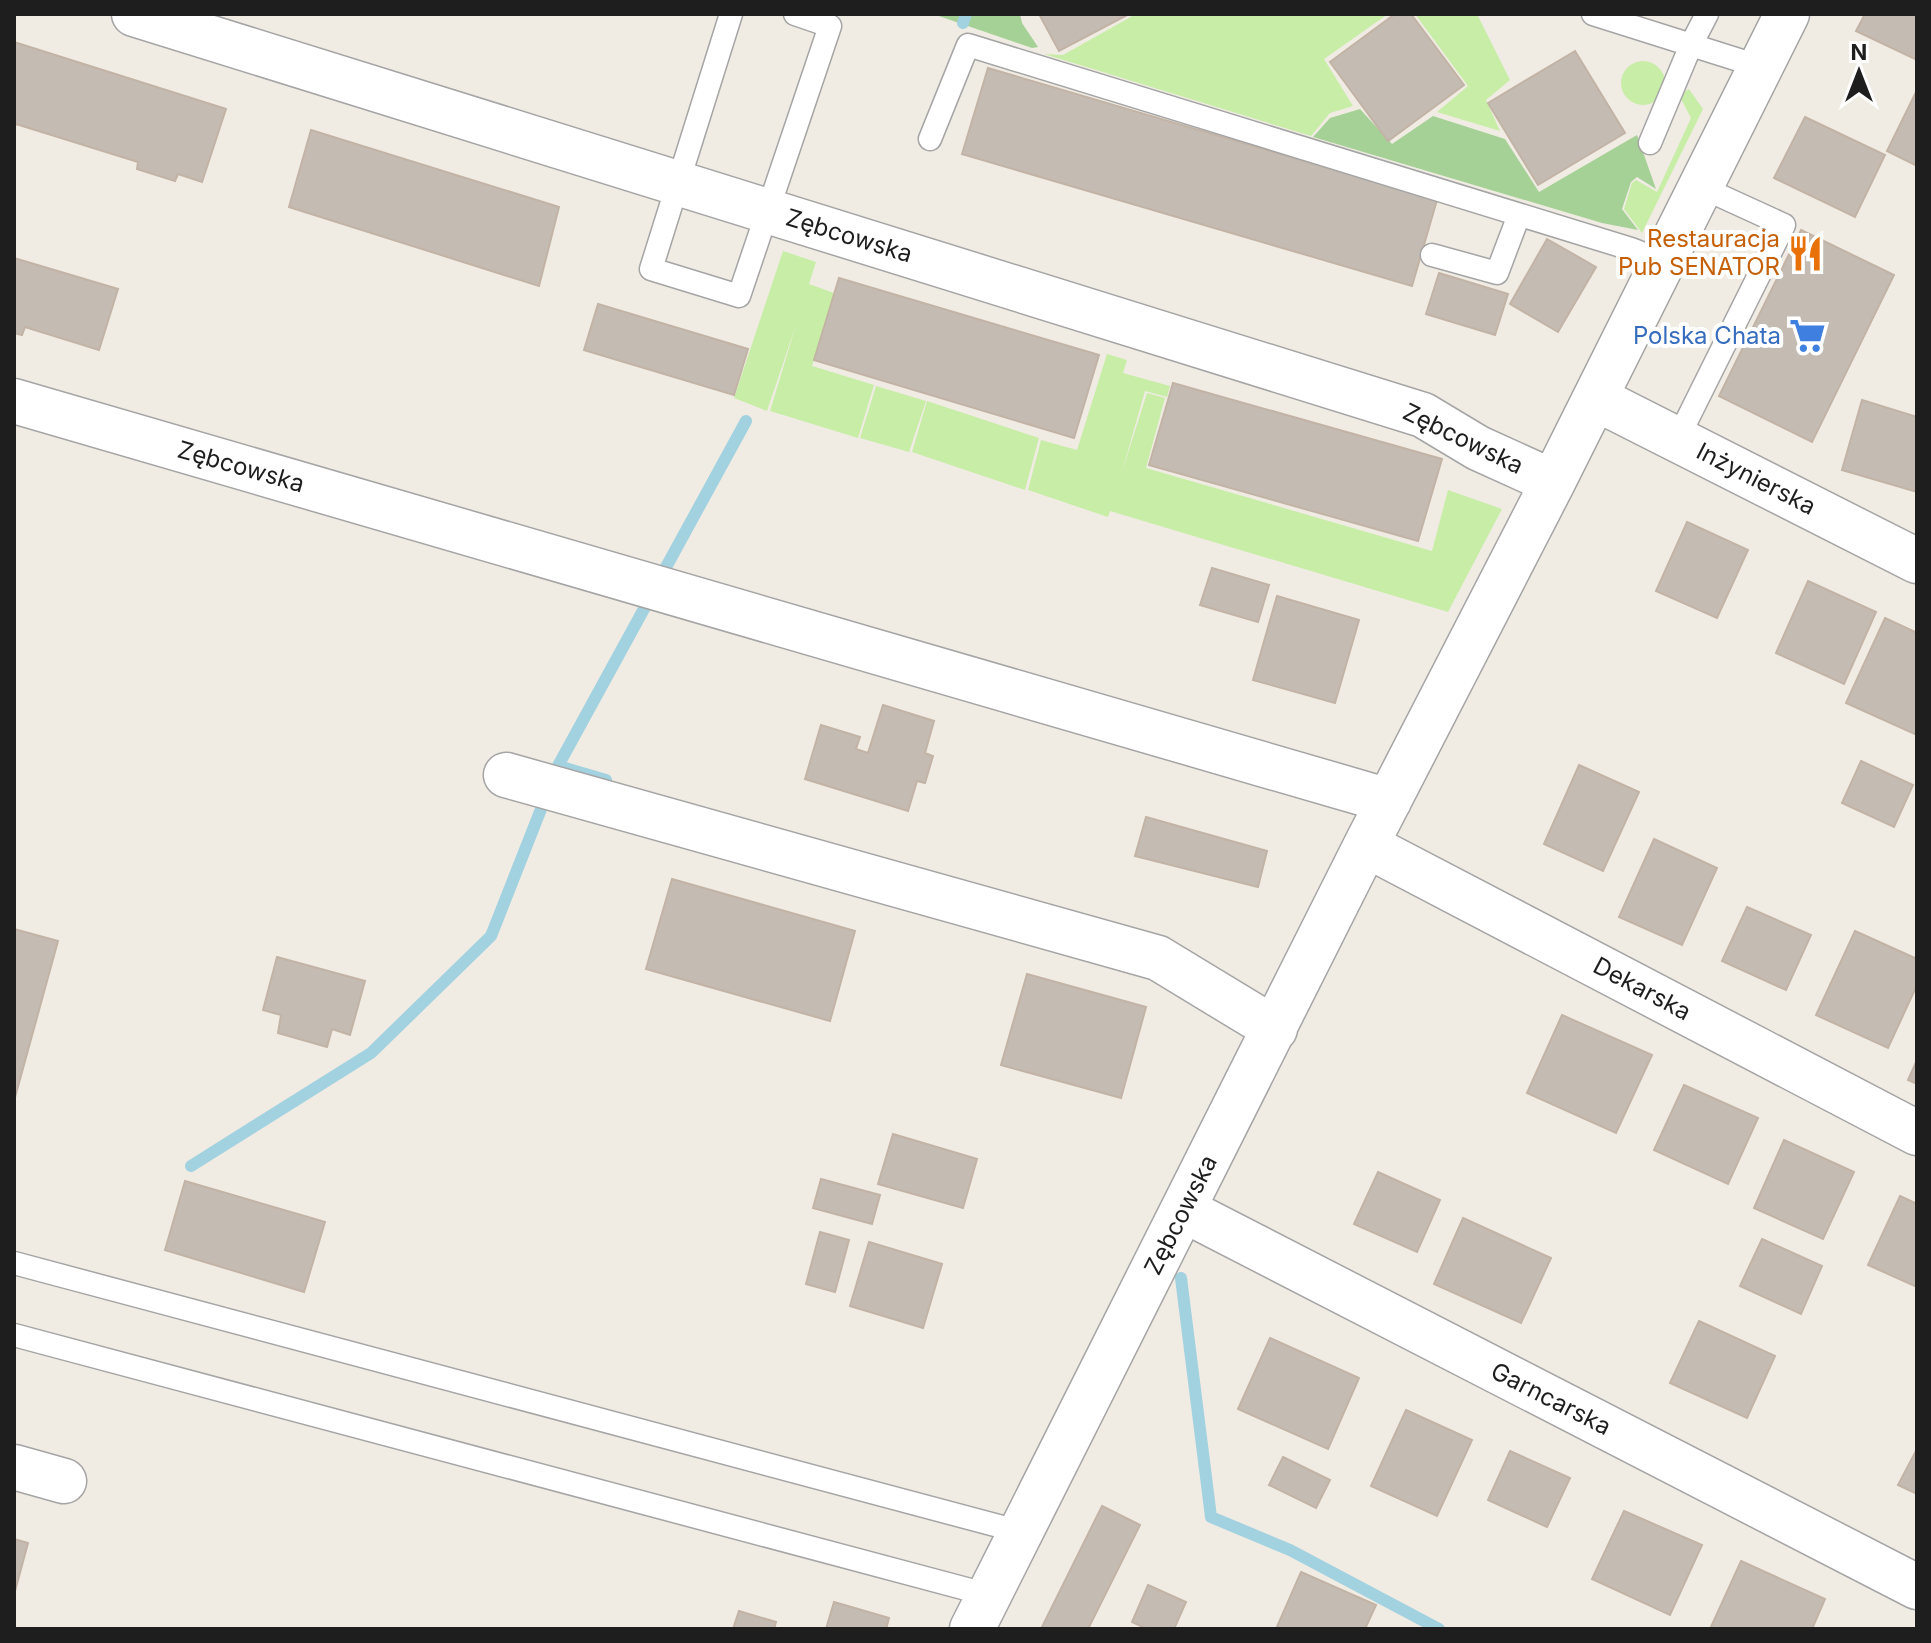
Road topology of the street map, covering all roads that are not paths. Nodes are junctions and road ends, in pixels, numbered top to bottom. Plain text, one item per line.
1 (134, 14) edge
2 (731, 14) edge
3 (795, 14) edge
4 (1593, 14) edge
5 (1707, 14) edge
6 (1787, 14) edge
7 (1691, 45) junction
8 (1761, 67) junction
9 (930, 139) dead end
10 (1650, 143) dead end
11 (678, 183) junction
12 (1701, 187) junction
13 (767, 210) junction
14 (1519, 215) junction
15 (1432, 255) dead end
16 (1664, 262) junction
17 (1595, 398) junction
18 (14, 401) edge
19 (1677, 440) junction
20 (1553, 482) junction
21 (1917, 561) edge
22 (506, 775) dead end
23 (1389, 801) junction
24 (1366, 845) junction
25 (1275, 1029) junction
26 (1917, 1133) edge
27 (1184, 1210) junction
28 (14, 1263) edge
29 (14, 1335) edge
30 (14, 1467) edge
31 (64, 1481) dead end
32 (1021, 1532) junction
33 (1917, 1587) edge
34 (980, 1612) edge

1 - 11 street, Zębcowska
2 - 11 lane
3 - 13 lane
4 - 7 lane
5 - 7 lane
6 - 8 street, Zębcowska
7 - 8 lane
7 - 10 lane
8 - 12 street, Zębcowska
9 - 14 lane
11 - 13 street, Zębcowska
11 - 13 lane
12 - 16 street, Zębcowska
12 - 19 lane
13 - 20 street, Zębcowska
14 - 15 lane
14 - 16 lane
16 - 17 street, Zębcowska
17 - 19 street, Inżynierska
17 - 20 street, Zębcowska
18 - 23 street, Zębcowska
19 - 21 street, Inżynierska
20 - 23 street, Zębcowska
22 - 25 street
23 - 24 street, Zębcowska
24 - 25 street, Zębcowska
24 - 26 street, Dekarska
25 - 27 street, Zębcowska
27 - 32 street, Zębcowska
27 - 33 street, Garncarska
28 - 32 lane
29 - 34 lane
30 - 31 street
32 - 34 street, Zębcowska

